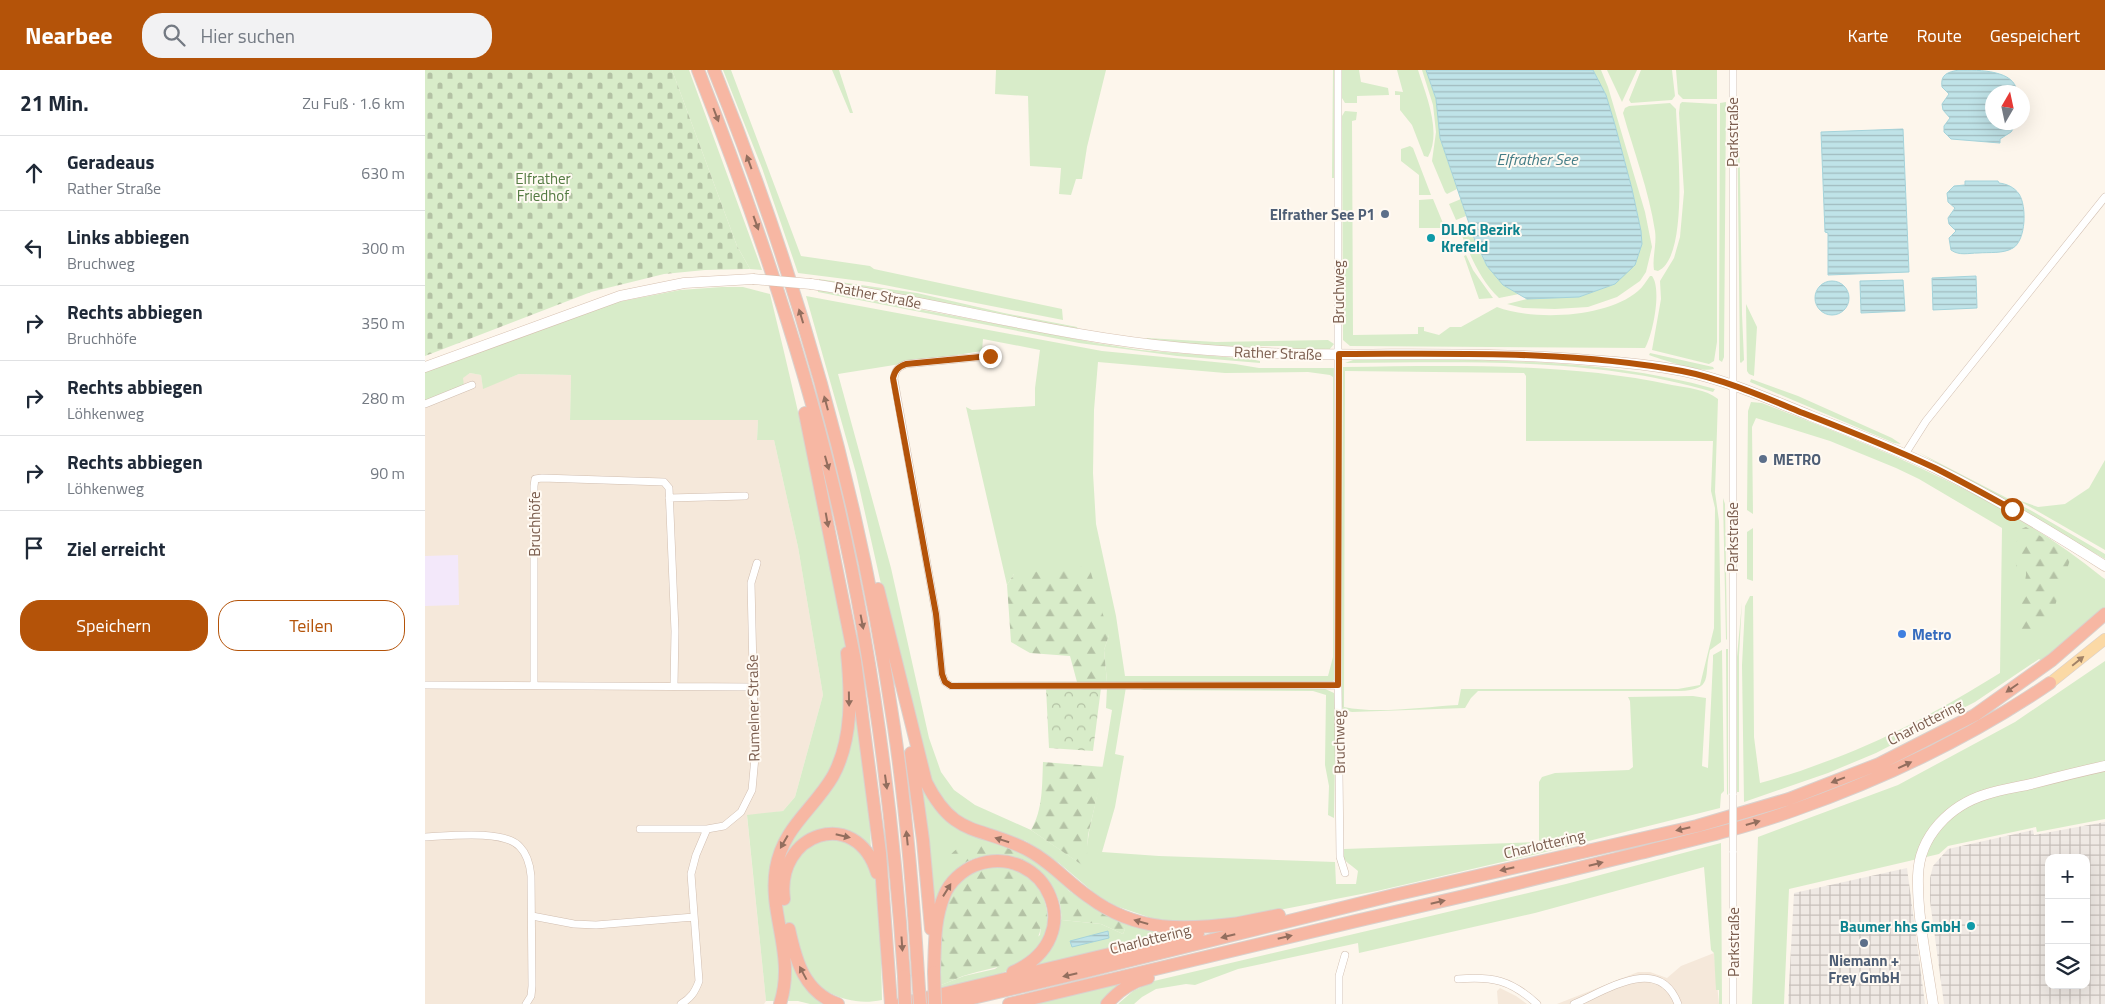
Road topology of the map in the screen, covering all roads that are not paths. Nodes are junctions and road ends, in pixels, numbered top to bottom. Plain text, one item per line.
1 (698, 70) edge
2 (714, 70) edge
3 (1338, 70) edge
4 (1733, 70) edge
5 (2105, 197) edge
6 (795, 349) junction
7 (1339, 354) junction
8 (990, 356) dead end
9 (425, 367) edge
10 (472, 385) dead end
11 (1731, 385) junction
12 (425, 404) edge
13 (1905, 454) junction
14 (745, 496) dead end
15 (669, 498) junction
16 (863, 552) junction
17 (757, 563) dead end
18 (835, 563) junction
19 (2105, 566) edge
20 (2105, 614) edge
21 (2105, 639) edge
22 (2050, 683) joint
23 (425, 685) edge
24 (534, 685) junction
25 (674, 685) junction
26 (1338, 685) junction
27 (752, 687) junction
28 (905, 704) junction
29 (2105, 766) edge
30 (707, 828) junction
31 (639, 829) dead end
32 (425, 837) edge
33 (1345, 873) dead end
34 (1394, 895) junction
35 (533, 916) junction
36 (694, 918) junction
37 (1241, 923) junction
38 (885, 926) junction
39 (1237, 948) junction
40 (1345, 955) dead end
41 (934, 972) junction
42 (1458, 979) dead end
43 (991, 983) junction
44 (526, 1004) edge
45 (681, 1004) edge
46 (780, 1004) edge
47 (838, 1004) edge
48 (891, 1004) edge
49 (901, 1004) edge
50 (905, 1004) edge
51 (920, 1004) edge
52 (935, 1004) edge
53 (947, 1004) edge
54 (1009, 1004) edge
55 (1107, 1004) edge
56 (1339, 1004) edge
57 (1537, 1004) edge
58 (1574, 1004) edge
59 (1678, 1004) edge
60 (1733, 1004) edge
61 (1933, 1004) edge

1 -> 6 highway
16 -> 2 highway
3 - 7 street, Bruchweg
4 - 11 street, Parkstraße
5 - 13 street
6 -> 18 highway
6 -> 50 highway, bridge
7 - 9 main road, Rather Straße, bridge
7 - 11 main road, Rather Straße
7 - 26 street, Bruchweg
8 - 26 street
10 - 12 street
11 - 13 main road, Rather Straße
11 - 60 street, Parkstraße, bridge
13 - 19 main road, Rather Straße
14 - 15 street
15 - 24 street, Bruchhöfe
15 - 25 street
16 - 28 highway
51 -> 16 highway, bridge
17 - 27 street, Rumelner Straße
18 - 38 highway
18 -> 46 highway
20 -> 34 highway, Charlottering
22 -> 21 main road, Charlottering
39 -> 22 highway, Charlottering
23 - 24 street
24 - 25 street
25 - 27 street
26 - 33 street, Bruchweg
27 - 30 street, Rumelner Straße
37 -> 28 highway
28 - 41 highway
29 - 61 main road
30 - 31 street, Rumelner Straße
30 - 36 street
32 - 35 street
34 - 37 highway
34 -> 53 highway, Charlottering
35 - 36 street
35 - 44 street
36 - 45 street
37 - 43 highway
47 -> 38 highway
38 - 48 highway
39 - 54 highway, Charlottering
39 - 55 highway
40 - 56 street
41 -> 43 highway
41 - 52 highway, bridge
42 - 57 street
43 - 49 highway
58 - 59 street

